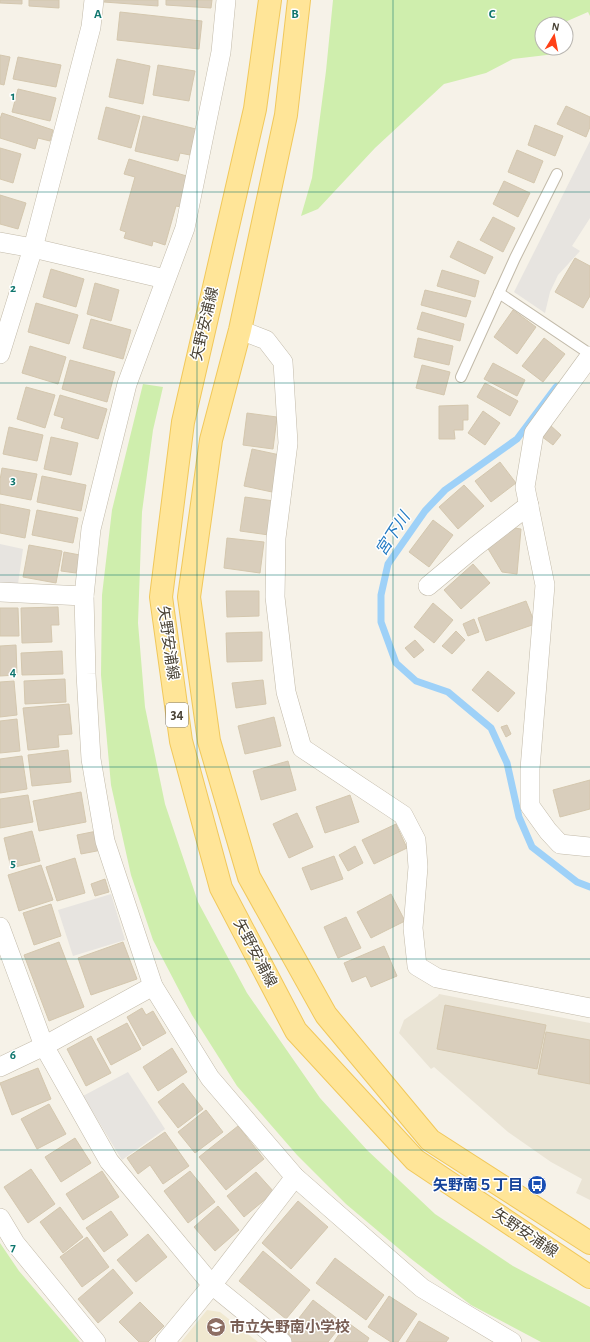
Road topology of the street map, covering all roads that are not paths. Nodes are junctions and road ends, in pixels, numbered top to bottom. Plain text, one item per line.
1 (94, 0) edge
2 (226, 0) edge
3 (270, 0) edge
4 (299, 0) edge
5 (557, 174) dead end
6 (0, 242) edge
7 (33, 248) junction
8 (165, 279) junction
9 (499, 293) junction
10 (240, 330) junction
11 (0, 354) edge
12 (590, 355) edge
13 (461, 377) dead end
14 (529, 505) junction
15 (428, 586) dead end
16 (0, 592) edge
17 (84, 596) junction
18 (590, 847) edge
19 (0, 926) edge
20 (153, 986) junction
21 (590, 1008) edge
22 (44, 1046) junction
23 (0, 1067) edge
24 (295, 1178) junction
25 (0, 1218) edge
26 (590, 1243) edge
27 (590, 1277) edge
28 (212, 1285) junction
29 (96, 1342) edge
30 (165, 1342) edge
31 (282, 1342) edge
32 (512, 1342) edge

1 - 7 street
2 - 8 street
3 - 27 main road, 矢野安浦線 / 34
4 - 10 main road, 矢野安浦線 / 34
5 - 9 lane
6 - 7 street
7 - 8 street
7 - 11 street
8 - 17 street
9 - 12 lane
9 - 13 lane
10 - 21 street
10 - 26 main road, 矢野安浦線 / 34
12 - 14 street
14 - 15 street
14 - 18 street
16 - 17 street
17 - 20 street
19 - 22 street
20 - 22 street
20 - 24 street
22 - 23 street
22 - 28 street
24 - 28 street
24 - 32 street
25 - 29 street
28 - 30 street
28 - 31 street

